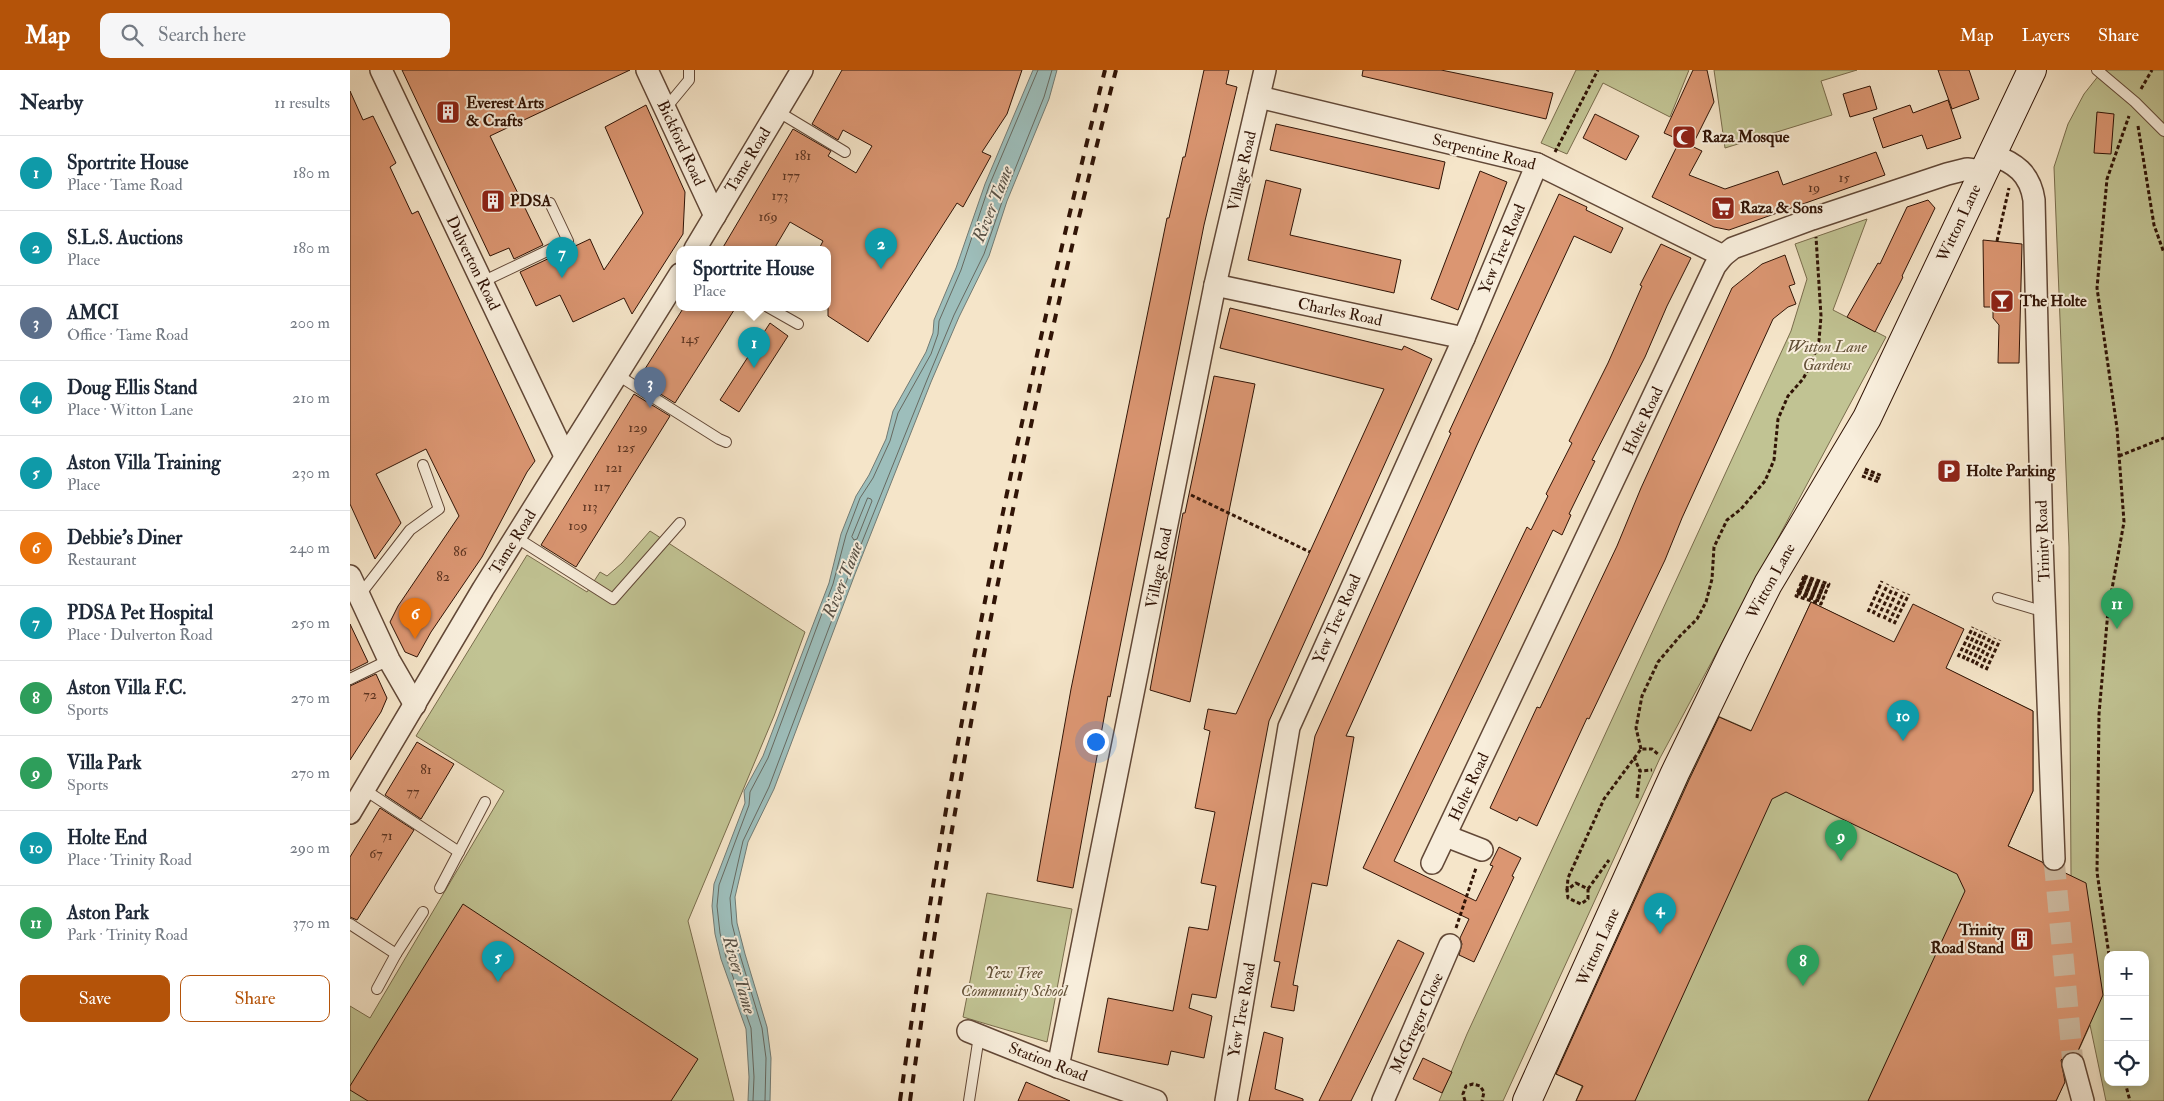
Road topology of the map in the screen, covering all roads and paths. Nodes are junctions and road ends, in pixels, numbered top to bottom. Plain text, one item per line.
1 (381, 70) edge
2 (647, 70) edge
3 (689, 70) edge
4 (802, 70) edge
5 (1265, 70) edge
6 (1598, 70) edge
7 (2032, 70) edge
8 (2097, 70) edge
9 (2152, 70) edge
10 (1259, 97) junction
11 (2135, 102) junction
12 (665, 109) junction
13 (777, 111) junction
14 (2164, 131) edge
15 (846, 152) dead end
16 (1996, 163) junction
17 (1541, 166) junction
18 (550, 203) dead end
19 (715, 216) junction
20 (1812, 219) junction
21 (1997, 241) dead end
22 (697, 246) edge
23 (2164, 253) edge
24 (1723, 256) junction
25 (676, 280) edge
26 (482, 282) junction
27 (1216, 285) junction
28 (775, 311) edge
29 (798, 324) dead end
30 (1464, 338) junction
31 (616, 374) junction
32 (2164, 438) edge
33 (726, 442) dead end
34 (565, 456) junction
35 (2119, 456) junction
36 (424, 465) dead end
37 (1880, 479) joint
38 (1174, 489) junction
39 (680, 523) dead end
40 (517, 538) junction
41 (1310, 552) dead end
42 (350, 576) edge
43 (1882, 582) dead end
44 (1888, 584) dead end
45 (1800, 586) junction
46 (1893, 587) dead end
47 (1898, 589) dead end
48 (1904, 592) dead end
49 (1825, 594) junction
50 (1909, 594) dead end
51 (359, 596) junction
52 (1998, 598) dead end
53 (1868, 612) dead end
54 (2045, 612) junction
55 (1873, 614) dead end
56 (1878, 617) dead end
57 (1884, 619) dead end
58 (1889, 622) dead end
59 (1894, 624) dead end
60 (1973, 627) dead end
61 (1977, 629) dead end
62 (1982, 631) dead end
63 (1986, 633) dead end
64 (1991, 636) dead end
65 (1995, 638) dead end
66 (2000, 640) dead end
67 (1958, 656) dead end
68 (1963, 659) dead end
69 (389, 660) junction
70 (1967, 661) dead end
71 (1972, 663) dead end
72 (1976, 665) dead end
73 (1981, 668) dead end
74 (1986, 670) dead end
75 (350, 679) edge
76 (415, 705) junction
77 (1641, 749) junction
78 (1634, 757) junction
79 (1640, 771) junction
80 (365, 790) junction
81 (1637, 800) dead end
82 (485, 802) dead end
83 (350, 813) edge
84 (1446, 836) junction
85 (1482, 850) joint
86 (459, 852) junction
87 (2054, 858) tunnel mouth
88 (1609, 859) dead end
89 (1432, 863) dead end
90 (440, 888) dead end
91 (1588, 888) junction
92 (1567, 890) junction
93 (423, 912) dead end
94 (350, 924) edge
95 (1450, 945) joint
96 (2108, 951) edge
97 (396, 954) junction
98 (377, 989) dead end
99 (974, 1033) joint
100 (2073, 1064) tunnel mouth
101 (1058, 1067) junction
102 (2126, 1086) edge
103 (968, 1101) edge
104 (1156, 1101) edge
105 (1226, 1101) edge
106 (1383, 1101) edge
107 (1465, 1101) edge
108 (1482, 1101) edge
109 (1527, 1101) edge
110 (2082, 1101) edge
111 (2130, 1101) edge

1 - 26 street, Dulverton Road
2 - 12 street, Bickford Road
3 - 12 lane
4 - 13 street, Tame Road
5 - 10 street, Village Road
6 - 17 path
7 - 16 main road, Witton Lane
8 - 11 lane
9 - 11 path
10 - 17 street, Serpentine Road
10 - 27 street, Village Road
11 - 14 lane
11 - 23 path
11 - 35 path
12 - 19 street, Bickford Road
13 - 15 lane
13 - 19 street, Tame Road
16 - 20 street
16 - 21 path
16 - 54 street, Trinity Road
16 - 109 main road, Witton Lane
17 - 24 street, Serpentine Road
17 - 30 street, Yew Tree Road
18 - 26 lane
19 - 22 street, Tame Road
20 - 24 street
20 - 77 path
24 - 84 street, Holte Road
25 - 31 street, Tame Road
26 - 34 street, Dulverton Road
27 - 30 street, Charles Road
27 - 38 street, Village Road
28 - 29 lane
30 - 105 street, Yew Tree Road
31 - 33 lane
31 - 34 street, Tame Road
32 - 35 path
34 - 40 street, Tame Road
35 - 96 path
36 - 51 lane
37 - 37 path
38 - 41 path
38 - 101 street, Village Road
39 - 40 lane
40 - 76 street, Tame Road
42 - 51 street
43 - 53 path
44 - 55 path
45 - 49 path
45 - 49 path
45 - 49 path
46 - 56 path
47 - 57 path
48 - 58 path
50 - 59 path
51 - 69 street
52 - 54 lane
54 - 87 street, Trinity Road
60 - 67 path
61 - 68 path
62 - 70 path
63 - 71 path
64 - 72 path
65 - 73 path
66 - 74 path
69 - 75 lane
69 - 76 street
76 - 80 street, Tame Road
77 - 78 path
77 - 79 path
78 - 79 path
78 - 92 path
79 - 81 path
80 - 83 street, Tame Road
80 - 86 lane
82 - 86 lane
84 - 85 street, Holte Road
84 - 89 street, Holte Road
85 - 95 path
86 - 90 lane
88 - 91 path
91 - 92 path
91 - 92 path
93 - 97 lane
94 - 97 lane
95 - 106 street, McGregor Close
97 - 98 lane
99 - 101 street, Station Road
99 - 103 lane
100 - 110 street
101 - 104 street, Station Road
102 - 111 path
107 - 108 path

